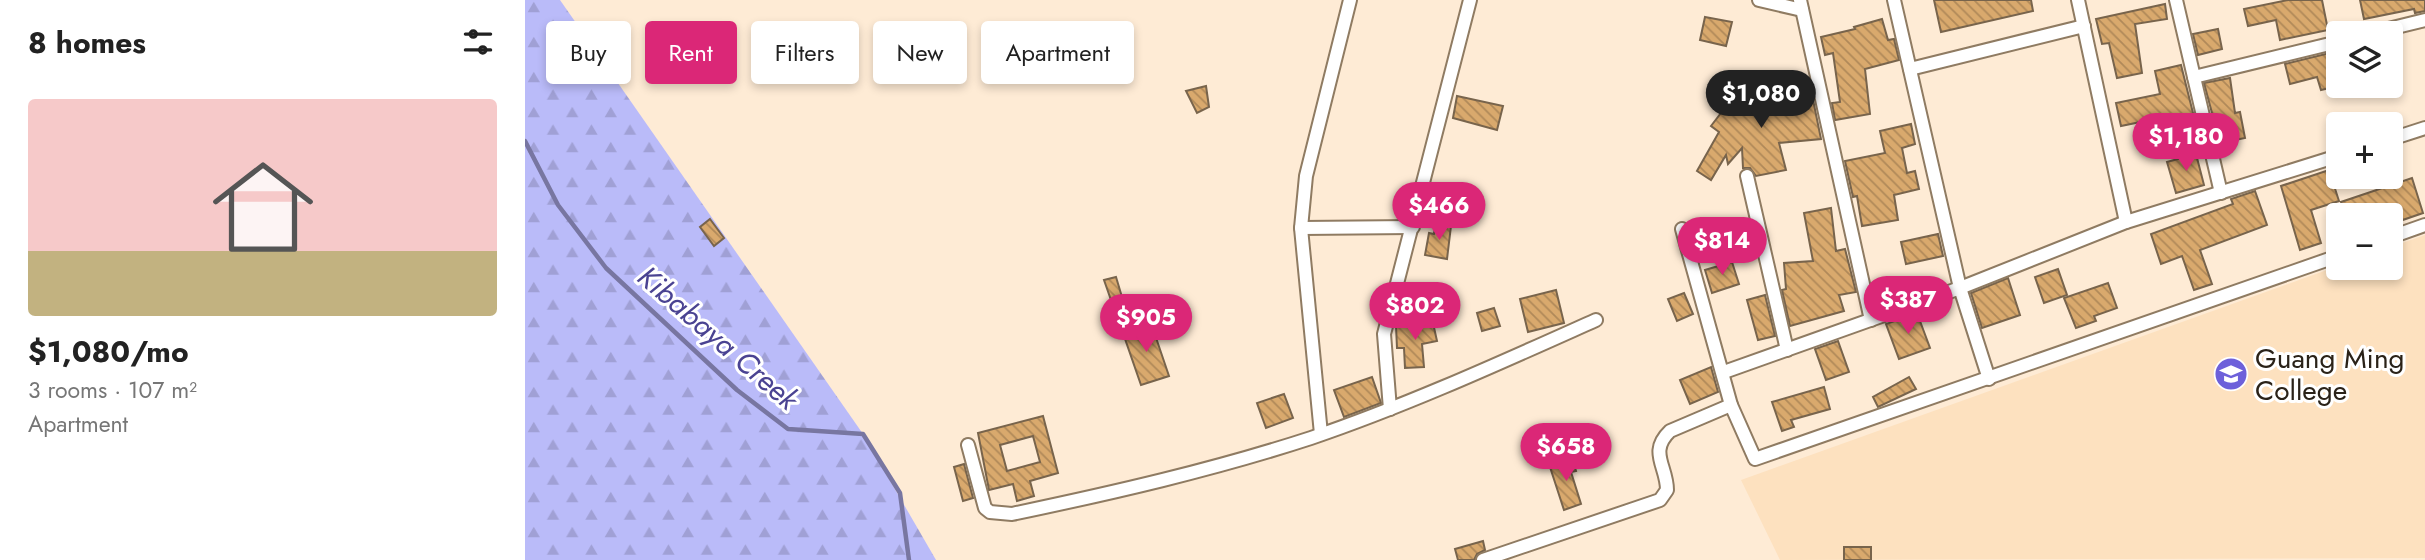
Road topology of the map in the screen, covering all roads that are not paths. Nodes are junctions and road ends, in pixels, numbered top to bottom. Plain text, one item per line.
1 (1350, 0) edge
2 (1470, 0) edge
3 (1759, 0) edge
4 (1895, 0) edge
5 (2078, 0) edge
6 (2176, 0) edge
7 (1801, 5) edge
8 (2425, 20) edge
9 (2403, 25) edge
10 (2084, 26) junction
11 (2326, 45) edge
12 (1910, 69) junction
13 (2194, 77) junction
14 (2425, 128) edge
15 (2403, 135) edge
16 (2326, 160) edge
17 (1747, 176) dead end
18 (2221, 193) junction
19 (2126, 222) junction
20 (2425, 225) edge
21 (1413, 227) junction
22 (1301, 228) junction
23 (1682, 229) dead end
24 (2403, 233) edge
25 (2326, 260) edge
26 (1960, 288) junction
27 (1596, 320) dead end
28 (1871, 320) junction
29 (1787, 350) junction
30 (1724, 372) junction
31 (1989, 379) junction
32 (1731, 405) junction
33 (1390, 409) junction
34 (1321, 434) junction
35 (968, 445) dead end
36 (1483, 560) edge

1 - 22 street
2 - 21 street
3 - 7 street
4 - 12 street
5 - 10 street
6 - 13 street
7 - 28 street
8 - 9 street
10 - 12 street
10 - 19 street
11 - 13 street
12 - 26 street
13 - 18 street
14 - 15 street
16 - 18 street
17 - 29 street
18 - 19 street
19 - 26 street
20 - 24 street
21 - 22 street
21 - 33 street
22 - 34 street
23 - 30 street
25 - 31 street
26 - 28 street
26 - 31 street
27 - 33 street
28 - 29 street
29 - 30 street
30 - 32 street
31 - 32 street
32 - 36 street
33 - 34 street
34 - 35 street

